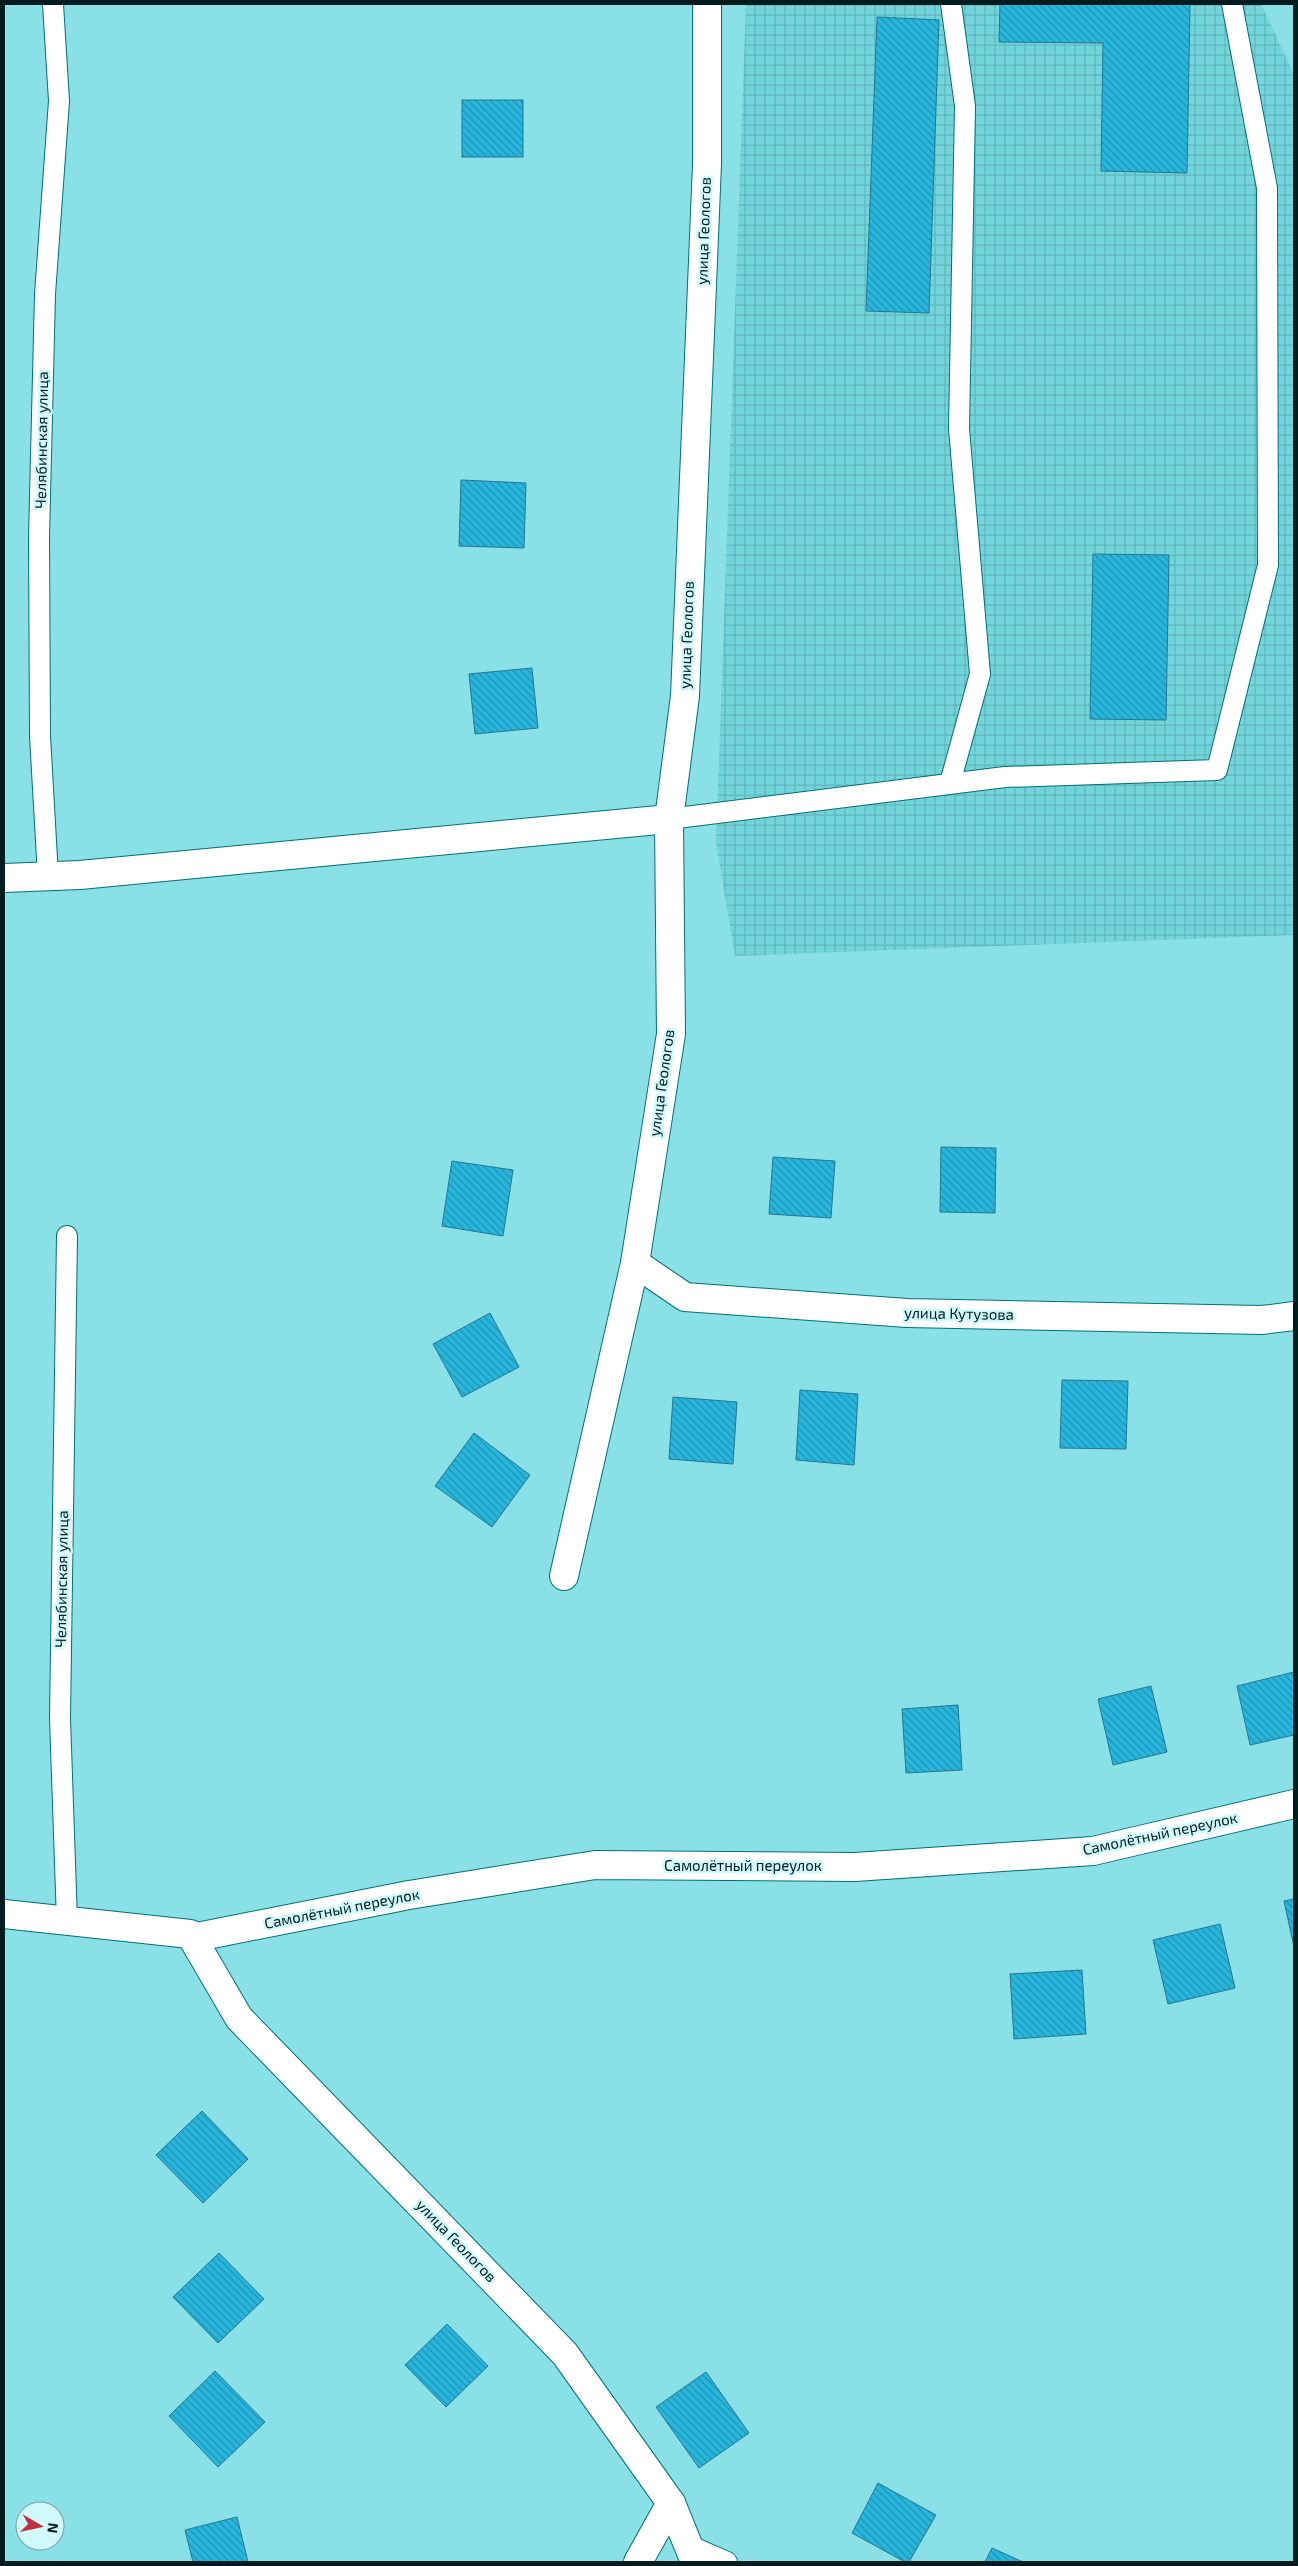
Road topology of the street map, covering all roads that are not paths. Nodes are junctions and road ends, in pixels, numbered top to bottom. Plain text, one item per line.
1 (53, 4) edge
2 (707, 4) edge
3 (951, 4) edge
4 (1232, 4) edge
5 (950, 783) junction
6 (669, 819) junction
7 (48, 876) junction
8 (4, 878) edge
9 (67, 1236) dead end
10 (635, 1263) junction
11 (1294, 1316) edge
12 (564, 1576) dead end
13 (1294, 1804) edge
14 (4, 1914) edge
15 (67, 1921) junction
16 (191, 1936) junction
17 (671, 2503) junction
18 (691, 2553) edge
19 (638, 2562) edge
20 (727, 2562) edge

1 - 7 lane, Челябинская улица
2 - 6 street, улица Геологов
3 - 5 lane
4 - 5 lane
5 - 6 lane
6 - 7 street
6 - 10 street, улица Геологов
7 - 8 street
9 - 15 lane, Челябинская улица
10 - 11 street, улица Кутузова
10 - 12 street, улица Геологов
13 - 16 street, Самолётный переулок
14 - 15 street, Самолётный переулок
15 - 16 street, Самолётный переулок
16 - 17 street, улица Геологов
17 - 18 street, улица Геологов
17 - 19 street
18 - 20 lane

